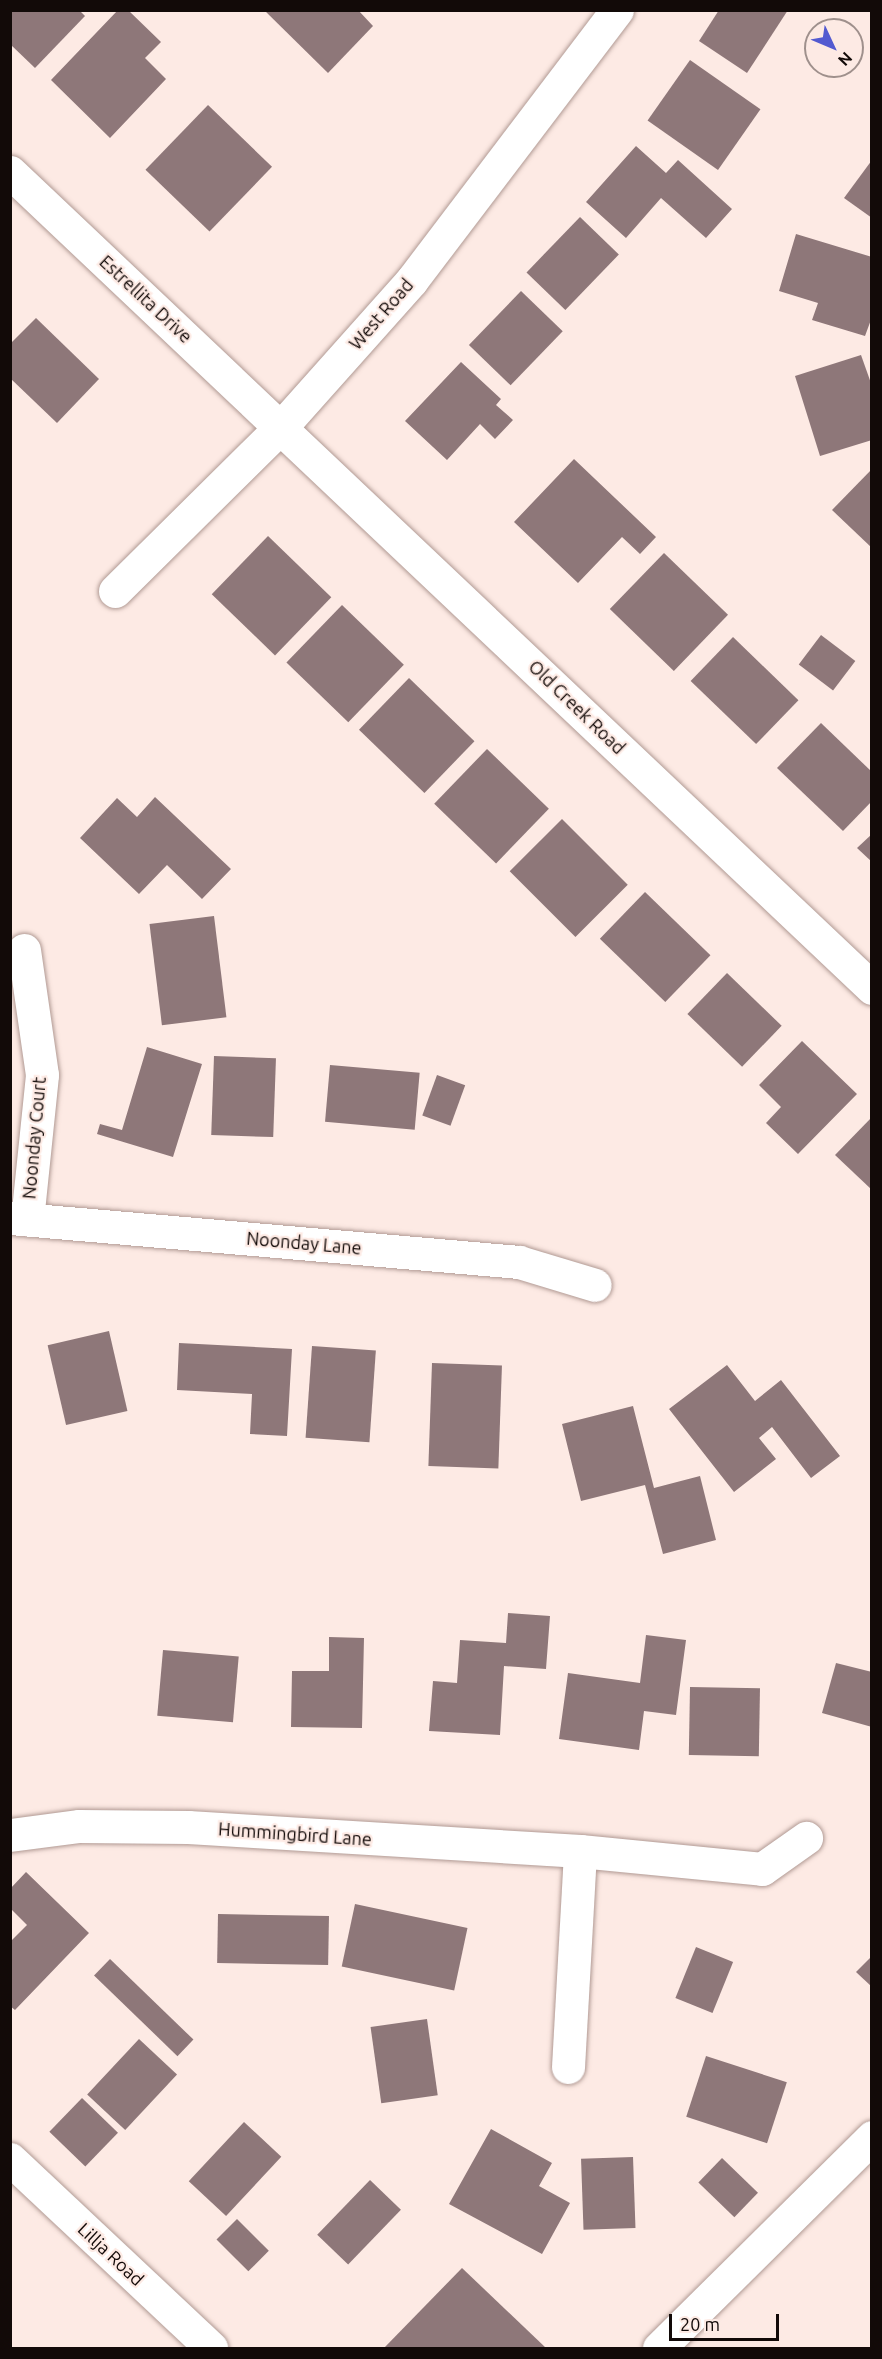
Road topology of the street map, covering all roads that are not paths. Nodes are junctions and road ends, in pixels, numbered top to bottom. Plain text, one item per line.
1 (617, 10) edge
2 (10, 172) edge
3 (282, 426) junction
4 (115, 591) dead end
5 (24, 950) dead end
6 (872, 988) edge
7 (19, 1218) edge
8 (595, 1285) dead end
9 (10, 1835) edge
10 (806, 1838) dead end
11 (580, 1851) junction
12 (568, 2067) dead end
13 (872, 2137) edge
14 (10, 2159) edge
15 (211, 2349) edge
16 (659, 2349) edge

1 - 3 street, West Road
2 - 3 street, Estrellita Drive
3 - 4 street, West Road
3 - 6 street, Old Creek Road
5 - 7 street, Noonday Court
7 - 8 street, Noonday Lane
9 - 11 street, Hummingbird Lane
10 - 11 street, Hummingbird Lane
11 - 12 street
13 - 16 street
14 - 15 street, Lillja Road

